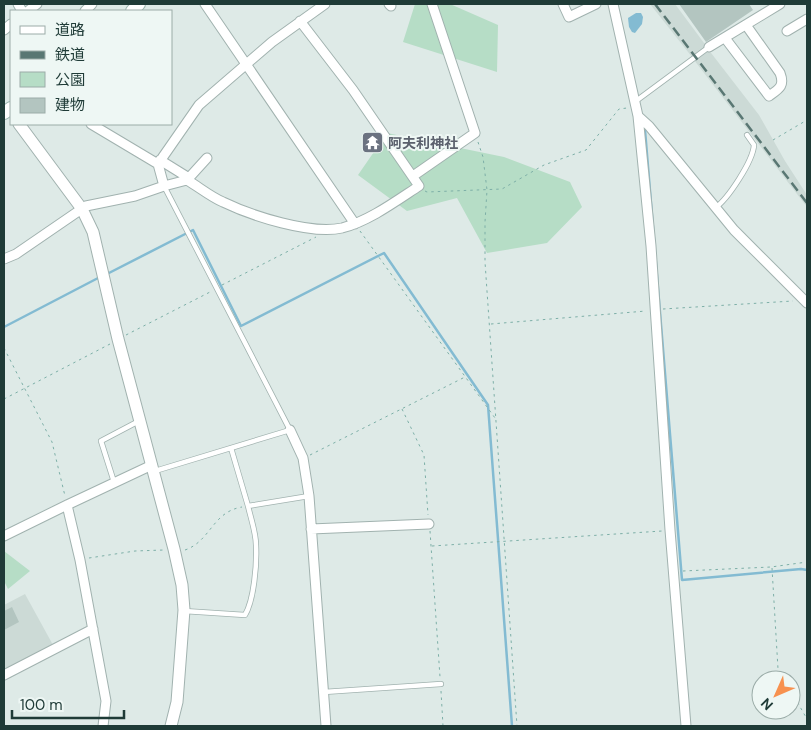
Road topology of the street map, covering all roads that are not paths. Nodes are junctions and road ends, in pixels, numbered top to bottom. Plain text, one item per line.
1 (205, 4) edge
2 (325, 4) edge
3 (432, 4) edge
4 (563, 4) edge
5 (596, 4) edge
6 (613, 4) edge
7 (780, 4) edge
8 (807, 19) edge
9 (300, 21) junction
10 (746, 25) junction
11 (787, 31) dead end
12 (726, 38) junction
13 (709, 47) joint
14 (246, 64) junction
15 (637, 108) junction
16 (20, 125) edge
17 (93, 125) edge
18 (748, 135) dead end
19 (207, 158) dead end
20 (159, 162) junction
21 (413, 176) junction
22 (188, 179) junction
23 (164, 186) junction
24 (715, 208) junction
25 (82, 209) junction
26 (355, 224) junction
27 (4, 259) edge
28 (804, 300) edge
29 (140, 420) junction
30 (290, 430) junction
31 (231, 448) junction
32 (152, 468) junction
33 (114, 482) junction
34 (309, 496) junction
35 (66, 504) junction
36 (248, 506) junction
37 (429, 524) road end
38 (311, 529) junction
39 (4, 536) edge
40 (184, 610) junction
41 (93, 629) junction
42 (4, 675) edge
43 (441, 684) road end
44 (324, 692) junction
45 (103, 726) edge
46 (171, 726) edge
47 (326, 726) edge
48 (686, 726) edge

1 - 14 street
2 - 9 street
3 - 21 street
4 - 5 street
6 - 15 street
7 - 10 street
8 - 11 street
9 - 14 street
9 - 21 street
10 - 12 street
10 - 12 street
12 - 13 street
13 - 15 lane
14 - 20 street
14 - 26 street
15 - 24 street
15 - 48 street
16 - 25 street
17 - 20 street
18 - 24 lane
19 - 22 street
20 - 22 street
20 - 23 street
21 - 26 street
22 - 23 street
22 - 26 street
23 - 25 street
23 - 30 lane
24 - 28 street
25 - 27 street
25 - 29 street
29 - 32 street
29 - 33 lane
30 - 31 lane
30 - 34 street
31 - 32 lane
31 - 36 lane
32 - 33 street
32 - 40 street
33 - 35 street
34 - 36 lane
34 - 38 street
35 - 39 street
35 - 41 street
36 - 40 lane
37 - 38 street
38 - 44 street
40 - 46 street
41 - 42 street
41 - 45 street
43 - 44 lane
44 - 47 street

